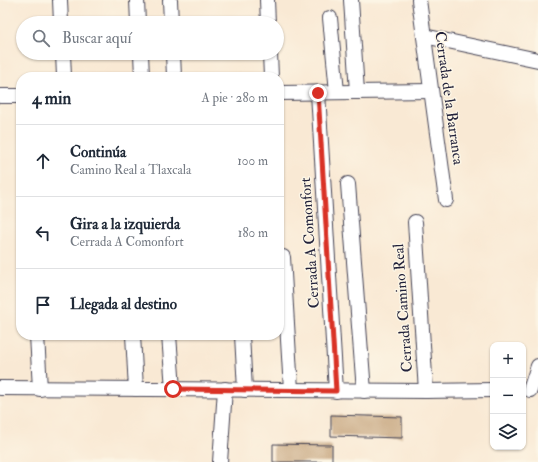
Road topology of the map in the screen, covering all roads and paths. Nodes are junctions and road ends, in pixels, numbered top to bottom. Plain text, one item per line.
1 (60, 0) edge
2 (137, 0) edge
3 (170, 0) edge
4 (267, 0) edge
5 (351, 0) edge
6 (419, 0) edge
7 (61, 16) edge
8 (138, 16) edge
9 (171, 16) edge
10 (268, 16) edge
11 (330, 18) dead end
12 (424, 36) junction
13 (63, 60) edge
14 (141, 60) edge
15 (173, 60) edge
16 (270, 60) edge
17 (538, 60) edge
18 (64, 72) edge
19 (142, 72) edge
20 (174, 72) edge
21 (271, 72) edge
22 (431, 91) junction
23 (336, 92) junction
24 (357, 92) junction
25 (284, 93) edge
26 (318, 93) junction
27 (0, 96) edge
28 (16, 96) edge
29 (348, 184) dead end
30 (446, 200) dead end
31 (415, 222) dead end
32 (284, 274) edge
33 (37, 340) edge
34 (133, 340) edge
35 (169, 340) edge
36 (242, 340) edge
37 (538, 366) edge
38 (0, 388) edge
39 (40, 389) junction
40 (136, 389) junction
41 (173, 389) junction
42 (225, 389) junction
43 (245, 390) junction
44 (291, 390) junction
45 (490, 390) edge
46 (530, 390) edge
47 (336, 391) junction
48 (364, 391) junction
49 (426, 391) junction
50 (220, 462) edge

1 - 7 street
2 - 8 street
3 - 9 street
4 - 10 street
5 - 24 street
6 - 12 street, Cerrada de la Barranca
11 - 23 street
12 - 17 street
12 - 22 street, Cerrada de la Barranca
13 - 18 street
14 - 19 street
15 - 20 street
16 - 21 street
22 - 24 street
22 - 30 street, Cerrada de la Barranca
23 - 24 street
23 - 26 street
25 - 26 street
26 - 47 street, Cerrada A Comonfort
27 - 28 street
29 - 48 street
31 - 49 street, Cerrada Camino Real
32 - 44 street
33 - 39 street
34 - 40 street
35 - 41 street
36 - 43 street
37 - 46 street
38 - 39 street
39 - 40 street
40 - 41 street
41 - 42 street
42 - 43 street
42 - 50 street
43 - 44 street
44 - 47 street
45 - 49 street
47 - 48 street
48 - 49 street

